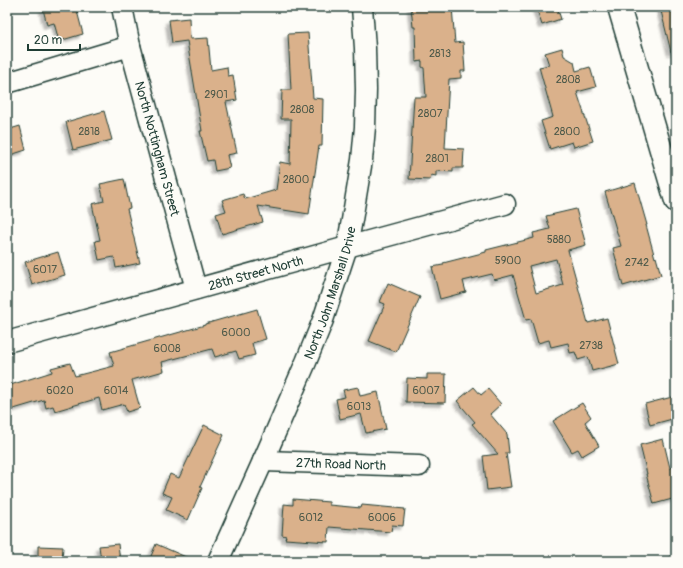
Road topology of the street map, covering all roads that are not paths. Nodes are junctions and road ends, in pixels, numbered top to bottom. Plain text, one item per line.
1 (122, 7) edge
2 (362, 7) edge
3 (619, 7) edge
4 (130, 46) junction
5 (7, 83) edge
6 (670, 160) edge
7 (676, 201) edge
8 (505, 204) dead end
9 (347, 247) junction
10 (196, 289) junction
11 (7, 342) edge
12 (263, 461) junction
13 (419, 466) dead end
14 (218, 561) edge

1 - 4 street, North Nottingham Street
2 - 9 street, North John Marshall Drive
3 - 6 street
4 - 5 street
4 - 10 street, North Nottingham Street
6 - 7 street
8 - 9 street, 28th Street North
9 - 10 street, 28th Street North
9 - 12 street, North John Marshall Drive
10 - 11 street, 28th Street North
12 - 13 street, 27th Road North
12 - 14 street, North John Marshall Drive

